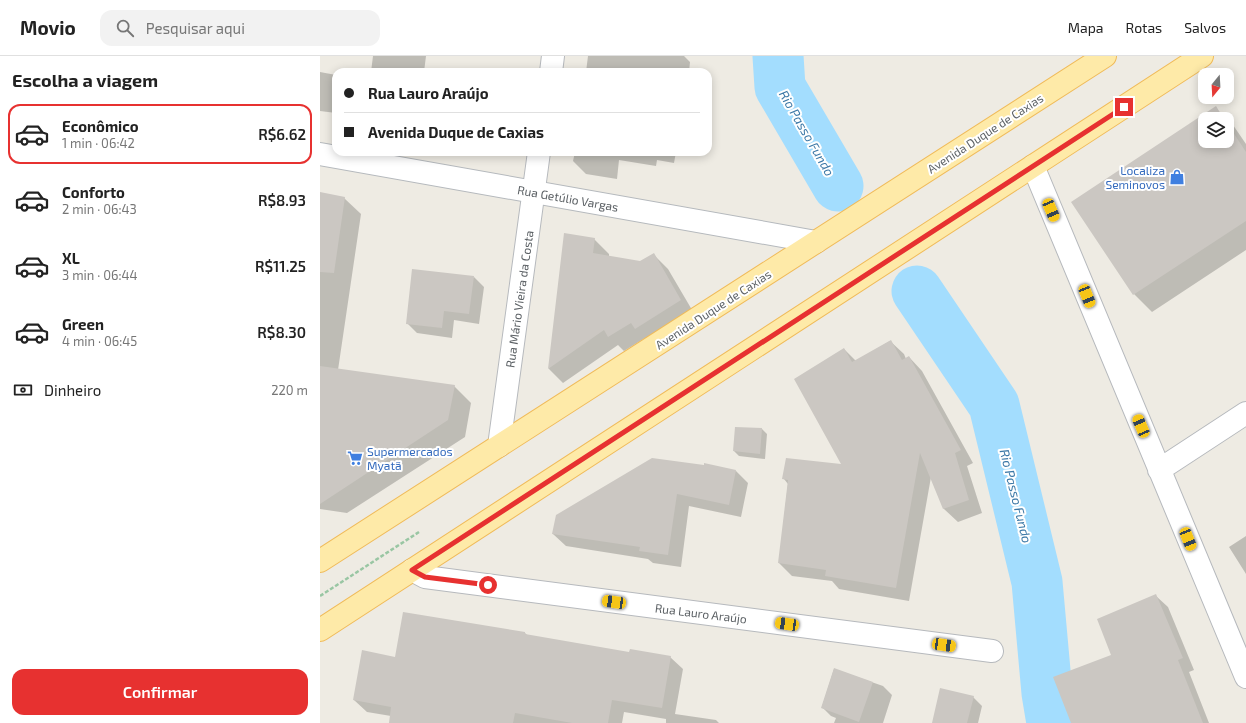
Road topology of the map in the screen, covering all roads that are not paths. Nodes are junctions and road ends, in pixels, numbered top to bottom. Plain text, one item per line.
1 (553, 56) edge
2 (1105, 56) edge
3 (1202, 56) edge
4 (551, 68) edge
5 (320, 154) edge
6 (539, 156) edge
7 (1033, 166) junction
8 (534, 192) junction
9 (816, 242) junction
10 (1246, 413) edge
11 (499, 446) junction
12 (1159, 470) junction
13 (322, 558) edge
14 (412, 570) junction
15 (320, 630) edge
16 (992, 651) dead end
17 (1246, 677) edge

1 - 4 street
2 - 9 main road, Avenida Duque de Caxias
3 - 7 main road
5 - 8 street, Rua Getúlio Vargas
6 - 8 street, Rua Mário Vieira da Costa
7 - 12 street
7 - 14 main road
8 - 9 street, Rua Getúlio Vargas
8 - 11 street, Rua Mário Vieira da Costa
9 - 11 main road, Avenida Duque de Caxias
10 - 12 street
11 - 13 main road, Avenida Duque de Caxias
12 - 17 street
14 - 15 main road
14 - 16 street, Rua Lauro Araújo

